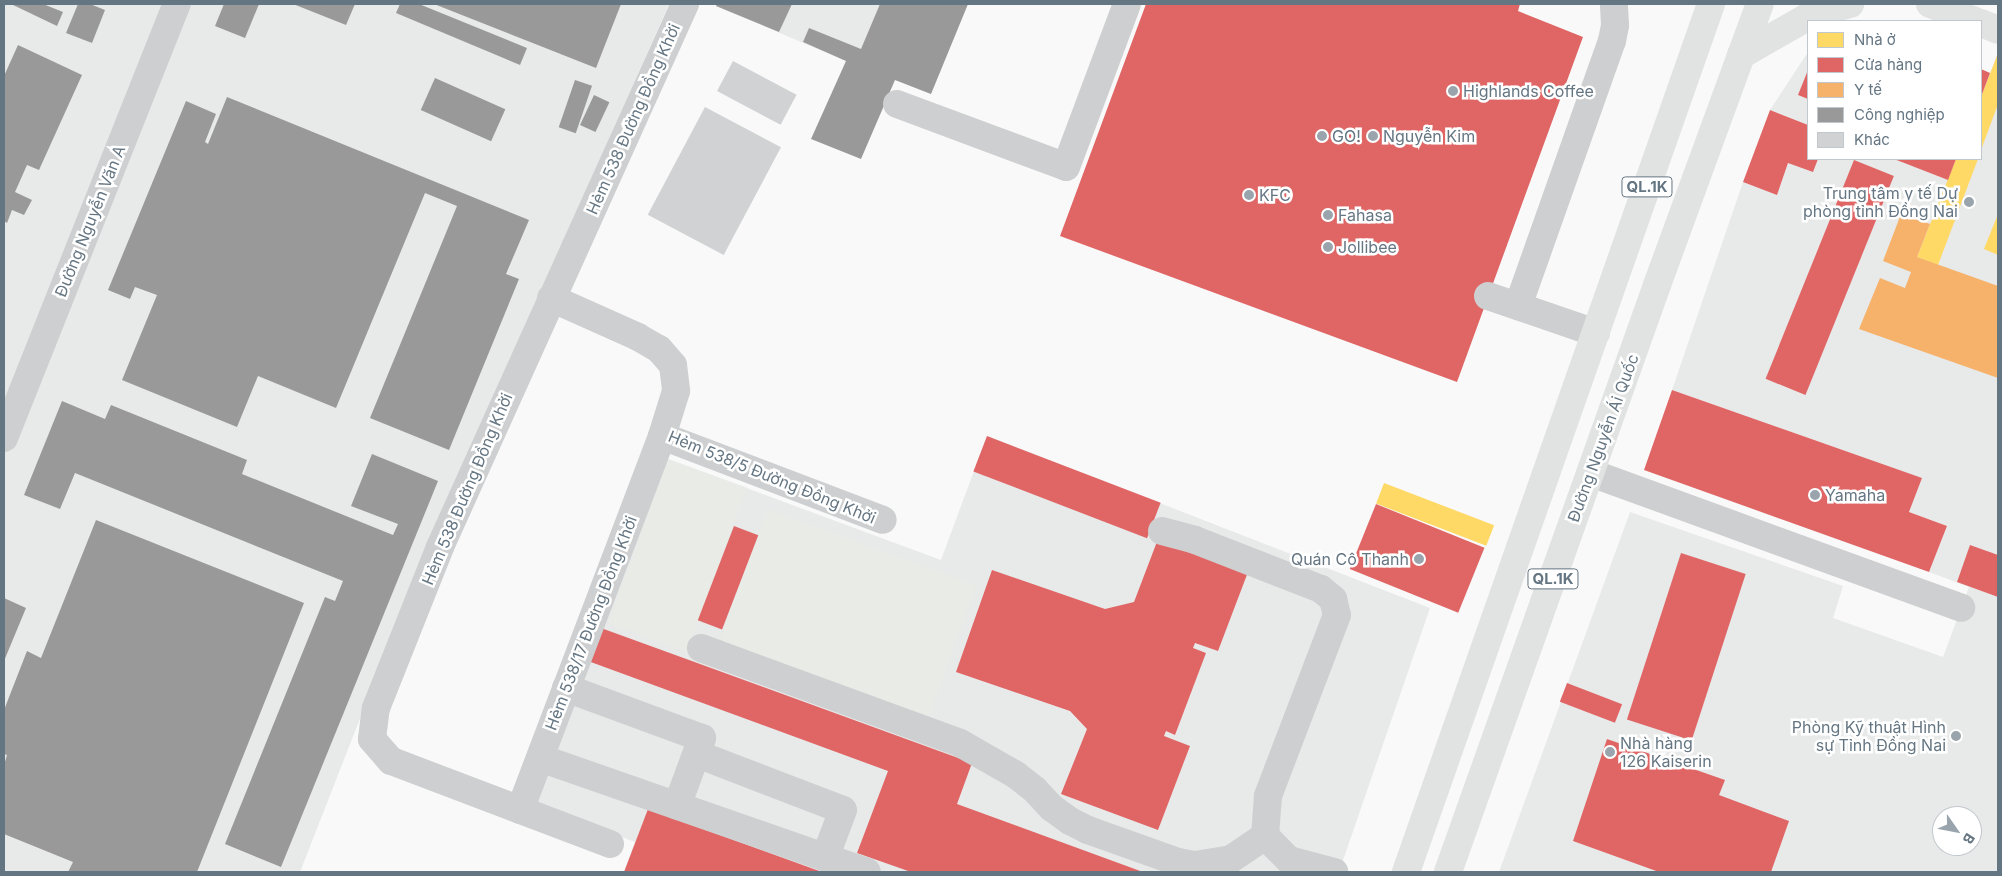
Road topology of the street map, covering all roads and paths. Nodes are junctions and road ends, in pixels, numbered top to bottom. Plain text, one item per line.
1 (177, 4) edge
2 (685, 4) edge
3 (1126, 4) edge
4 (1614, 4) edge
5 (1694, 4) edge
6 (1711, 4) edge
7 (1760, 4) edge
8 (1850, 4) edge
9 (1930, 4) edge
10 (1972, 20) edge
11 (1982, 23) edge
12 (1998, 30) edge
13 (1699, 40) junction
14 (1741, 55) junction
15 (897, 104) dead end
16 (1488, 296) dead end
17 (551, 298) junction
18 (1518, 306) junction
19 (1596, 334) junction
20 (662, 436) junction
21 (4, 438) edge
22 (1590, 473) junction
23 (883, 520) dead end
24 (1162, 531) dead end
25 (1961, 608) dead end
26 (702, 648) dead end
27 (566, 688) junction
28 (696, 754) junction
29 (540, 758) junction
30 (678, 806) junction
31 (520, 810) junction
32 (1265, 836) junction
33 (610, 844) dead end
34 (825, 858) junction
35 (867, 872) edge
36 (1334, 872) edge
37 (1406, 872) edge
38 (1448, 872) edge

1 - 21 street, Đường Nguyễn Văn A
2 - 17 street, Hẻm 538 Đường Đồng Khởi
3 - 15 street
4 - 18 street
5 - 13 main road
6 - 13 main road, QL.1K
7 - 14 main road, Đường Nguyễn Ái Quốc / QL.1K
8 - 14 main road
9 - 10 main road
11 - 12 main road
13 - 19 main road, QL.1K
14 - 22 main road, Đường Nguyễn Ái Quốc / QL.1K
16 - 18 street
17 - 20 street, Hẻm 538/5 Đường Đồng Khởi
17 - 31 street, Hẻm 538 Đường Đồng Khởi
18 - 19 street
19 - 37 main road, QL.1K
20 - 23 street, Hẻm 538/5 Đường Đồng Khởi
20 - 27 street, Hẻm 538/17 Đường Đồng Khởi
22 - 25 street
22 - 38 main road, Đường Nguyễn Ái Quốc / QL.1K
24 - 32 street
26 - 32 street
27 - 28 street
27 - 29 street, Hẻm 538/17 Đường Đồng Khởi
28 - 30 street
28 - 34 street
29 - 30 street
29 - 31 street, Hẻm 538/17 Đường Đồng Khởi
30 - 34 street
31 - 33 street, Hẻm 538 Đường Đồng Khởi
32 - 36 street
34 - 35 street

